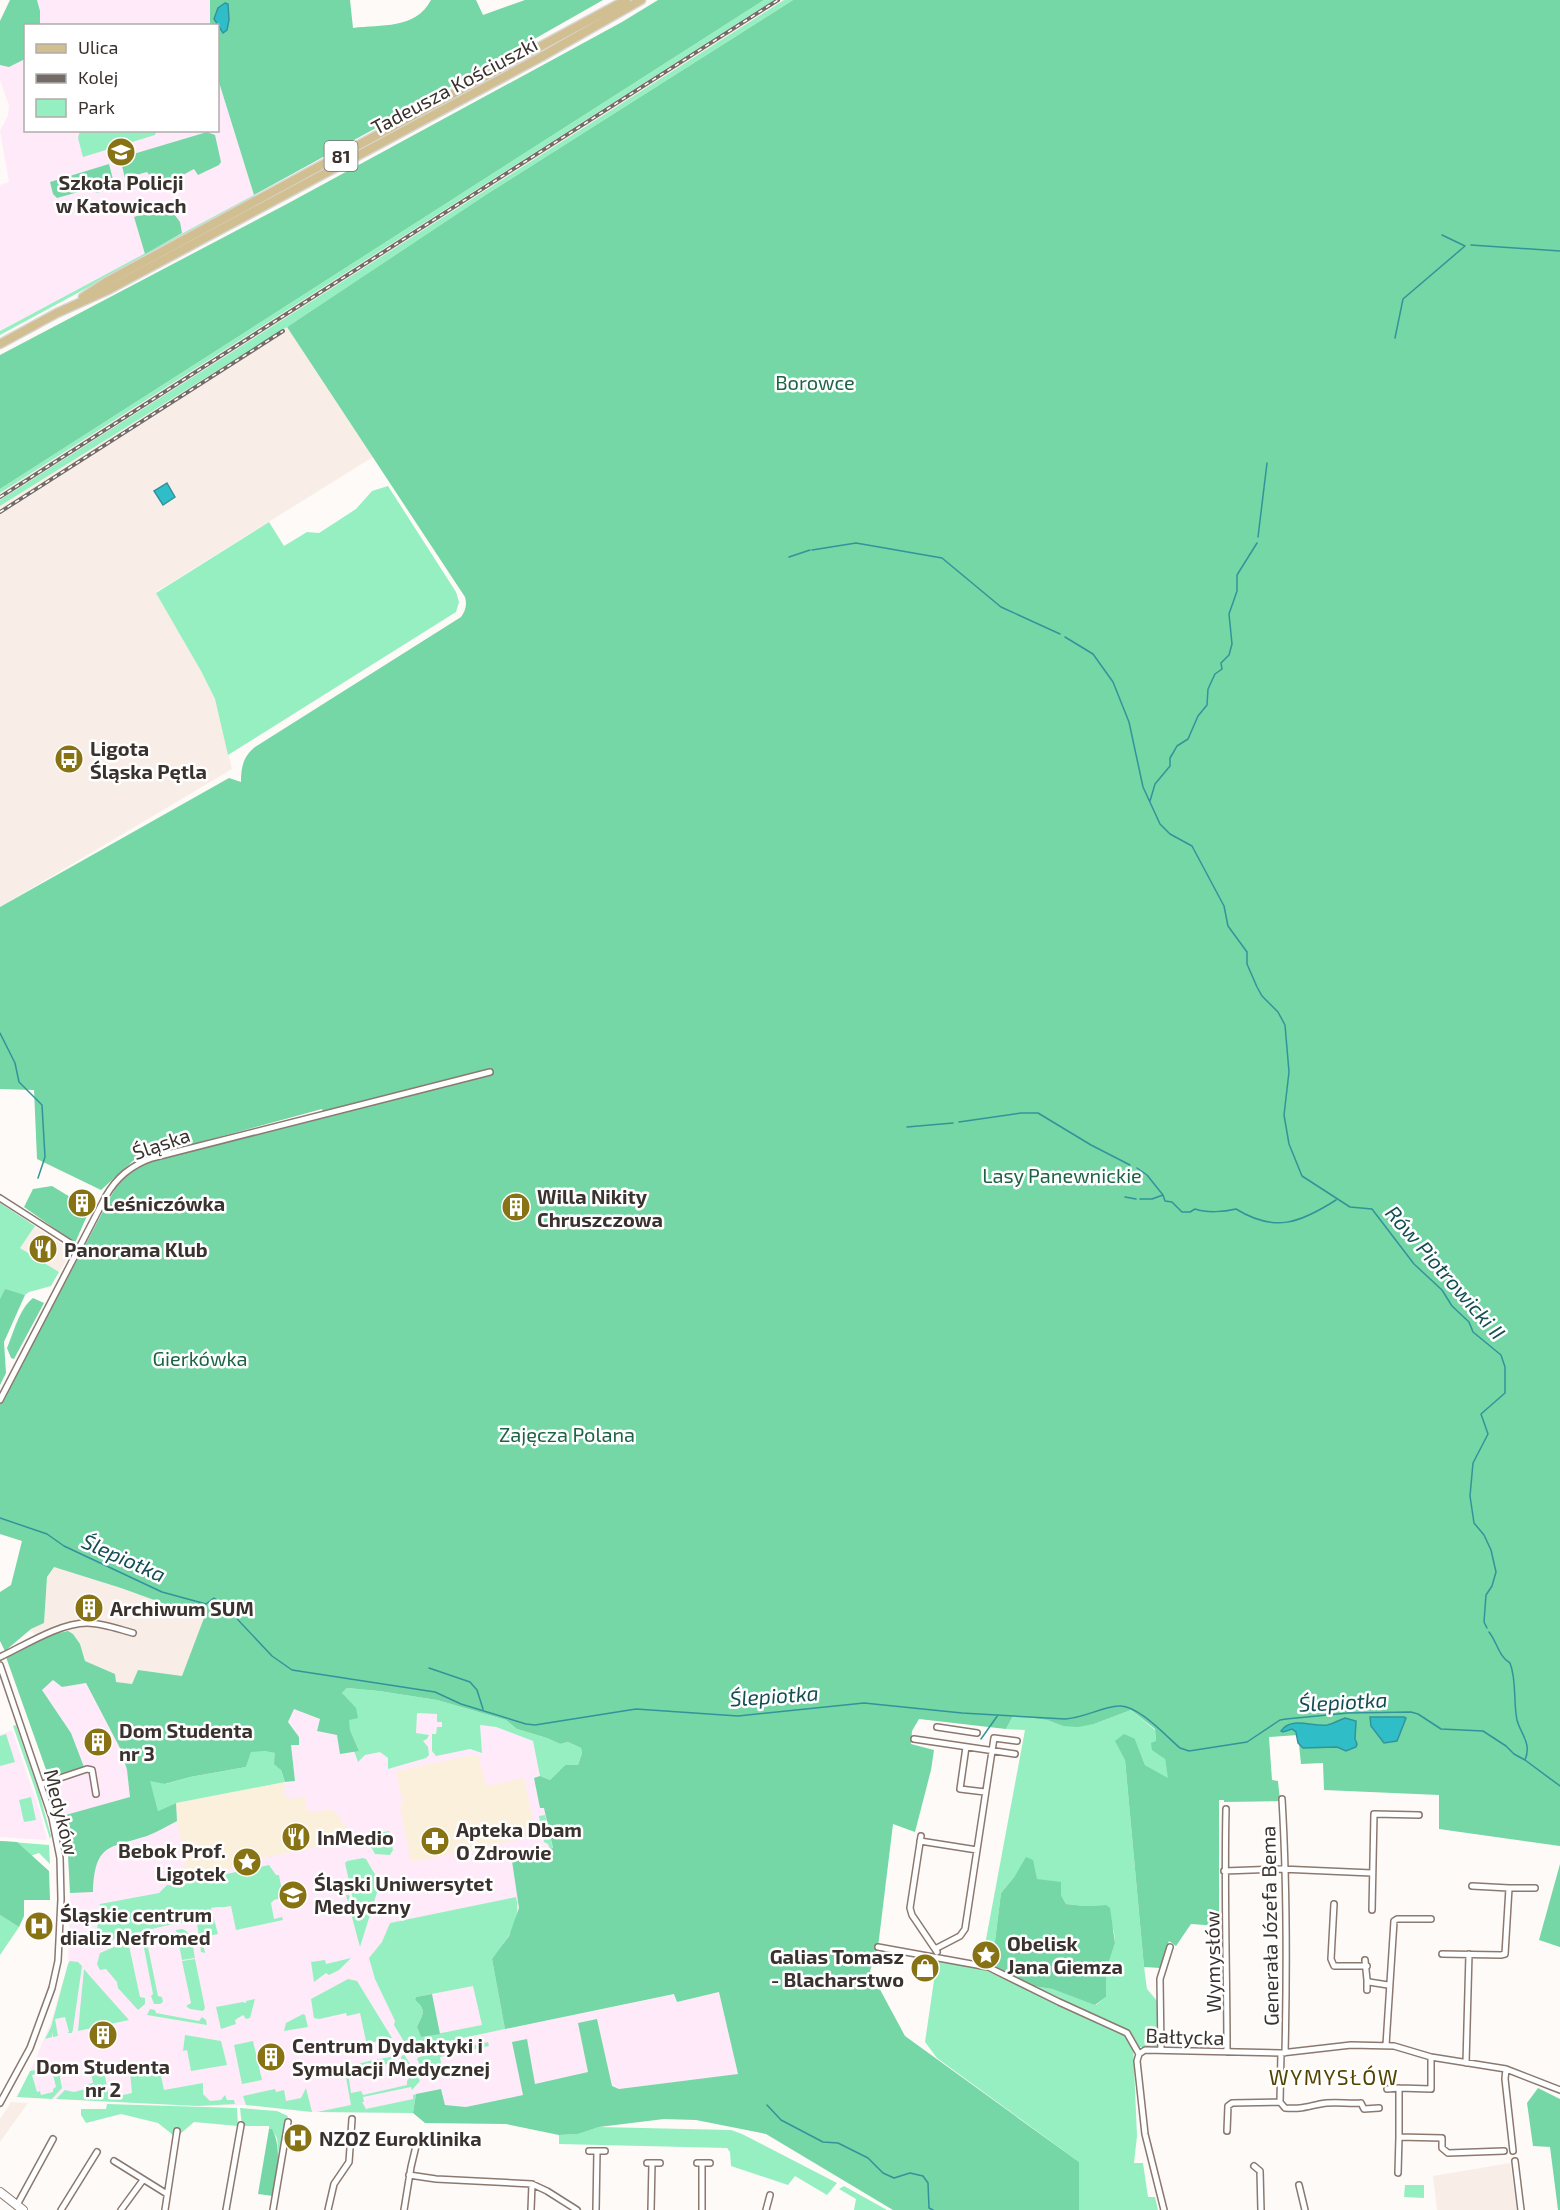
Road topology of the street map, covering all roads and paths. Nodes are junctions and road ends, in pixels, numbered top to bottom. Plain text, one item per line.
1 (626, 0) edge
2 (641, 0) edge
3 (57, 313) junction
4 (0, 344) edge
5 (490, 1072) dead end
6 (0, 1198) edge
7 (78, 1248) junction
8 (0, 1400) edge
9 (133, 1633) dead end
10 (0, 1657) edge
11 (0, 1665) edge
12 (937, 1727) dead end
13 (946, 1728) junction
14 (976, 1733) dead end
15 (914, 1739) dead end
16 (1017, 1741) dead end
17 (943, 1744) junction
18 (966, 1747) junction
19 (992, 1751) junction
20 (1015, 1754) dead end
21 (42, 1784) junction
22 (986, 1792) junction
23 (96, 1794) dead end
24 (1282, 1799) dead end
25 (1226, 1809) dead end
26 (1419, 1815) dead end
27 (977, 1850) junction
28 (1224, 1870) junction
29 (1286, 1870) junction
30 (1372, 1873) junction
31 (1472, 1886) dead end
32 (1509, 1888) junction
33 (1535, 1888) dead end
34 (1334, 1904) dead end
35 (1372, 1910) dead end
36 (1431, 1919) dead end
37 (878, 1947) dead end
38 (1170, 1947) dead end
39 (935, 1948) junction
40 (1442, 1954) dead end
41 (1469, 1954) junction
42 (936, 1956) junction
43 (1367, 1980) junction
44 (1388, 1984) junction
45 (1367, 1990) dead end
46 (1386, 2045) junction
47 (1161, 2050) junction
48 (1227, 2052) junction
49 (1283, 2053) junction
50 (1139, 2054) junction
51 (1431, 2057) junction
52 (1466, 2063) junction
53 (1506, 2069) junction
54 (1399, 2088) junction
55 (1387, 2089) dead end
56 (1560, 2090) edge
57 (1280, 2102) junction
58 (0, 2103) edge
59 (1379, 2109) dead end
60 (352, 2119) dead end
61 (288, 2122) dead end
62 (241, 2125) dead end
63 (177, 2131) dead end
64 (1227, 2131) dead end
65 (1399, 2137) junction
66 (53, 2139) dead end
67 (416, 2146) dead end
68 (589, 2151) dead end
69 (597, 2151) junction
70 (605, 2151) dead end
71 (1504, 2151) dead end
72 (1513, 2151) dead end
73 (97, 2152) dead end
74 (1515, 2161) dead end
75 (114, 2162) dead end
76 (660, 2163) dead end
77 (710, 2163) dead end
78 (1254, 2166) dead end
79 (1398, 2173) dead end
80 (409, 2175) junction
81 (143, 2180) junction
82 (531, 2184) junction
83 (1299, 2185) dead end
84 (167, 2194) junction
85 (770, 2194) dead end
86 (1, 2195) edge
87 (20, 2207) edge
88 (61, 2210) edge
89 (121, 2210) edge
90 (165, 2210) edge
91 (226, 2210) edge
92 (273, 2210) edge
93 (328, 2210) edge
94 (404, 2210) edge
95 (531, 2210) edge
96 (577, 2210) edge
97 (596, 2210) edge
98 (651, 2210) edge
99 (702, 2210) edge
100 (766, 2210) edge
101 (1164, 2210) edge
102 (1261, 2210) edge
103 (1305, 2210) edge
104 (1521, 2210) edge

1 - 3 main road, Tadeusza Kościuszki / 81
2 - 3 main road, Tadeusza Kościuszki / 81
3 - 4 main road, Tadeusza Kościuszki / 81
5 - 7 street, Śląska
6 - 7 street
7 - 8 street, Śląska
9 - 10 street
11 - 21 street, Medyków
12 - 13 street
13 - 14 street
13 - 17 street
15 - 17 street
16 - 19 street
17 - 18 street
18 - 19 street
18 - 22 street
19 - 20 street
19 - 22 street
21 - 23 street
21 - 58 street, Medyków
22 - 27 street
24 - 29 street, Generała Józefa Bema
25 - 28 street, Wymysłów
26 - 30 street
27 - 39 street
27 - 39 street
28 - 29 street
28 - 48 street, Wymysłów
29 - 30 street
29 - 49 street, Generała Józefa Bema
30 - 35 street
31 - 32 street
32 - 33 street
32 - 41 street
34 - 43 street
36 - 44 street
37 - 42 street, Bałtycka
38 - 47 street
39 - 42 street
40 - 41 street
41 - 52 street
42 - 50 street, Bałtycka
43 - 44 street
43 - 45 street
44 - 46 street
46 - 49 street, Bałtycka
46 - 51 street, Bałtycka
47 - 48 street, Bałtycka
47 - 50 street, Bałtycka
48 - 49 street, Bałtycka
49 - 57 street, Generała Józefa Bema
50 - 101 street
51 - 52 street, Bałtycka
51 - 54 street
52 - 53 street, Bałtycka
53 - 56 street, Bałtycka
53 - 72 street
54 - 55 street
54 - 65 street
57 - 59 street
57 - 64 street
60 - 93 street
61 - 92 street
62 - 91 street
63 - 84 street
65 - 71 street
65 - 79 street
66 - 87 street
67 - 80 street
68 - 69 street
69 - 70 street
69 - 97 street
73 - 88 street
74 - 104 street
75 - 81 street
76 - 98 street
77 - 99 street
78 - 102 street
80 - 82 street
80 - 94 street
81 - 84 street
81 - 89 street
82 - 95 street
82 - 96 street
83 - 103 street
84 - 90 street
85 - 100 street
86 - 87 street

